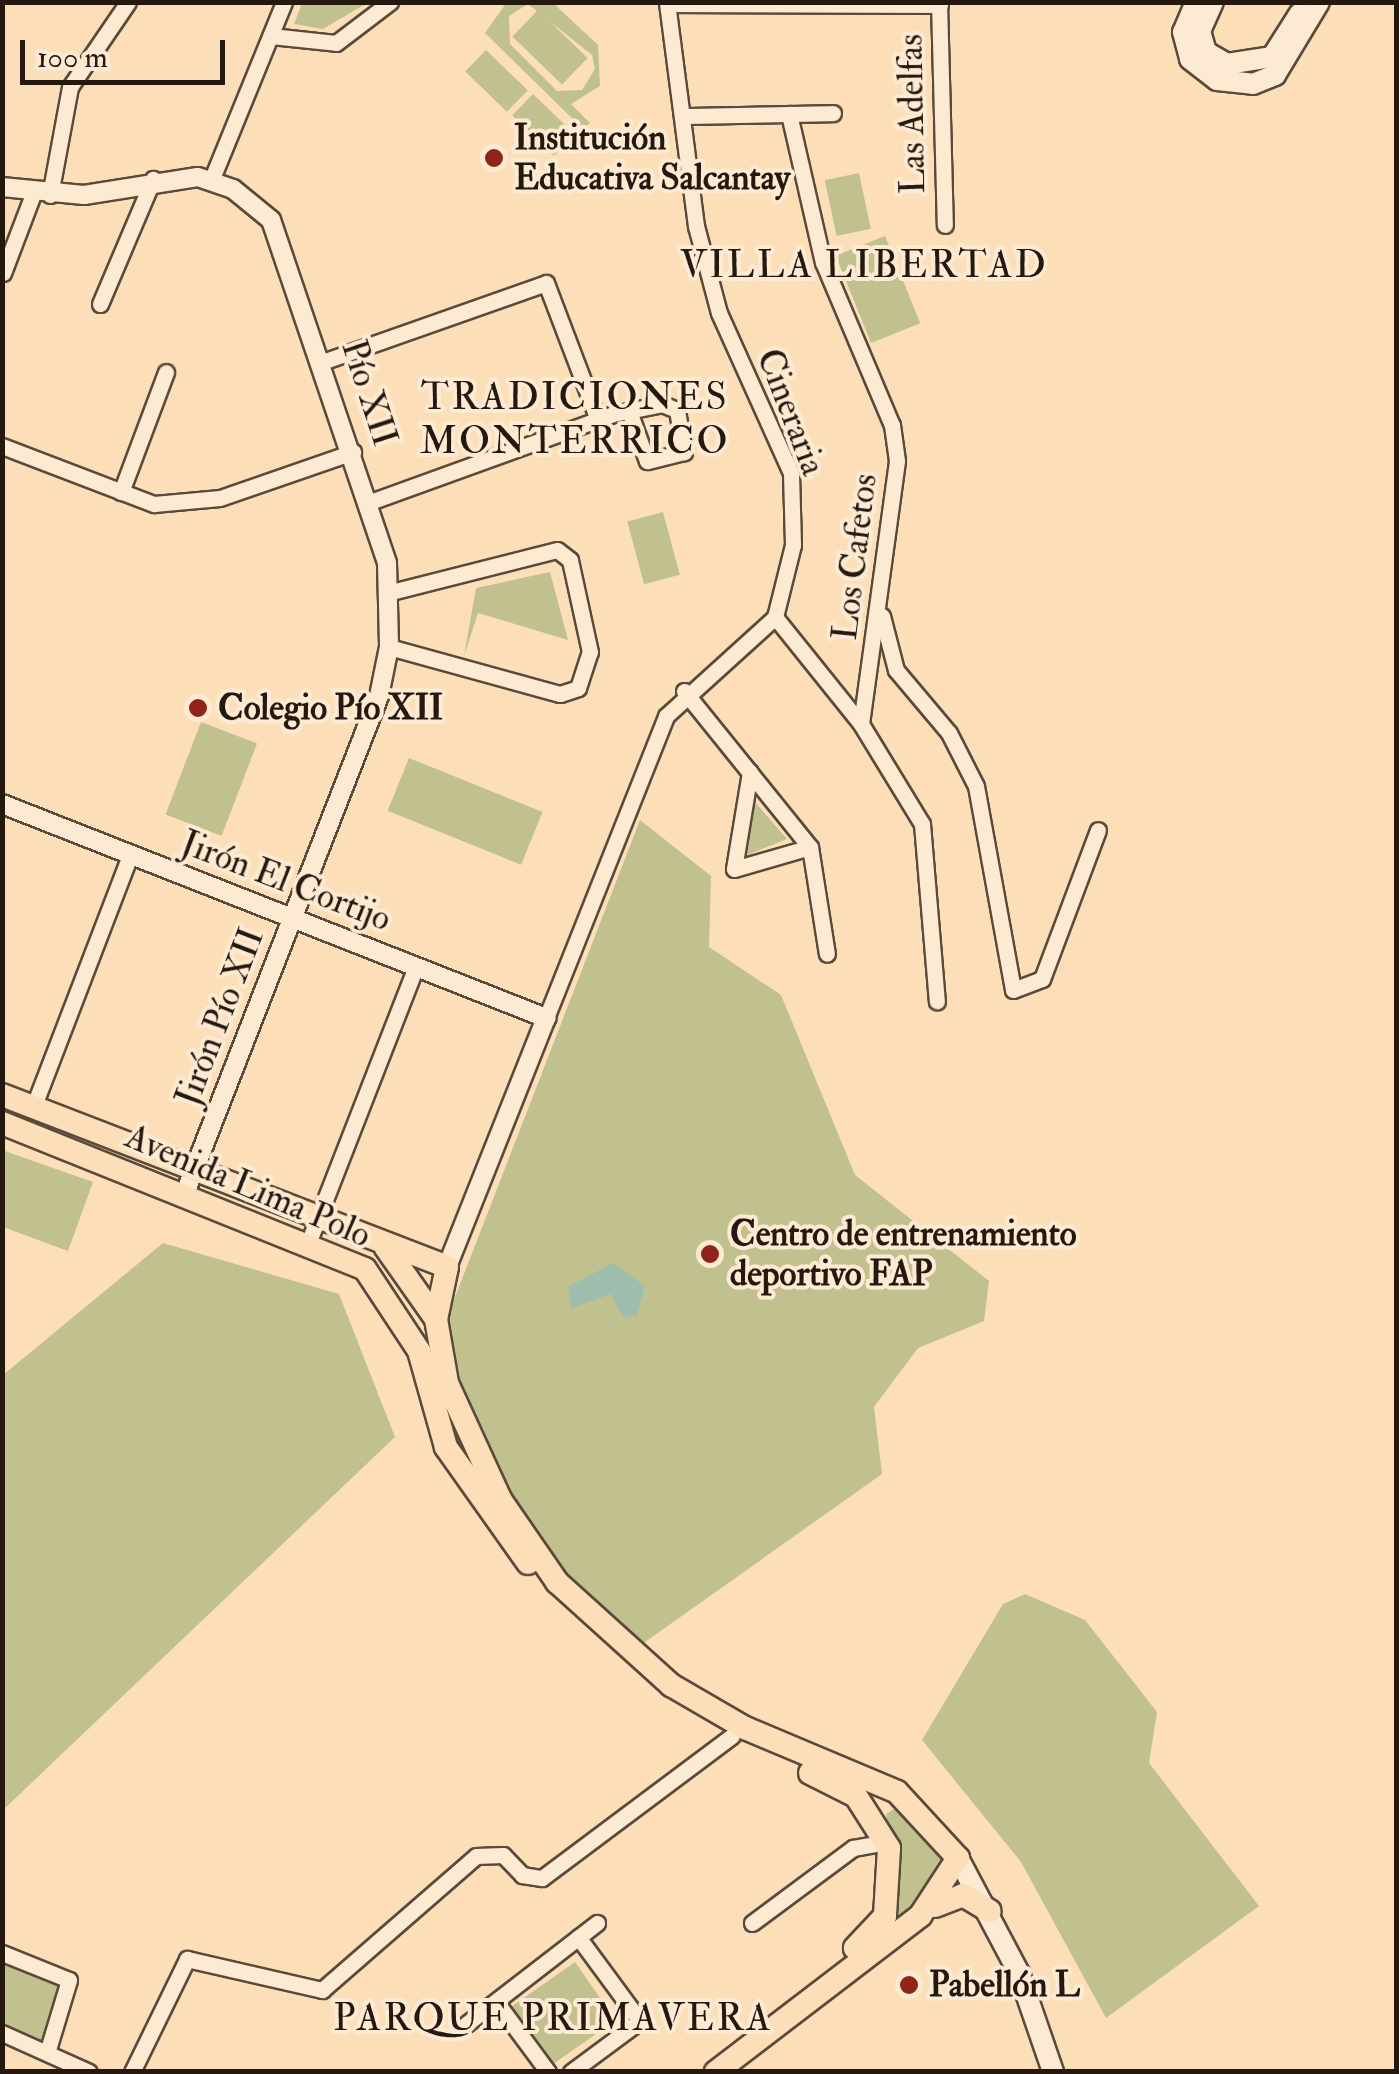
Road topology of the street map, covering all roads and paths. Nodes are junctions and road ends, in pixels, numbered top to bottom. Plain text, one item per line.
1 (128, 2) edge
2 (284, 2) edge
3 (390, 2) edge
4 (1196, 2) edge
5 (1212, 2) edge
6 (1305, 2) edge
7 (1319, 2) edge
8 (667, 3) edge
9 (940, 4) edge
10 (271, 36) junction
11 (833, 113) dead end
12 (789, 114) junction
13 (683, 116) junction
14 (153, 179) junction
15 (211, 181) junction
16 (2, 187) edge
17 (41, 195) junction
18 (945, 225) dead end
19 (3, 274) edge
20 (100, 304) dead end
21 (325, 361) junction
22 (166, 372) dead end
23 (628, 411) dead end
24 (598, 420) junction
25 (2, 446) edge
26 (353, 452) junction
27 (121, 492) junction
28 (370, 502) junction
29 (391, 592) junction
30 (880, 608) junction
31 (775, 617) junction
32 (389, 646) junction
33 (684, 691) junction
34 (861, 724) junction
35 (750, 772) junction
36 (2, 804) edge
37 (1098, 830) dead end
38 (810, 846) junction
39 (130, 854) junction
40 (294, 917) junction
41 (827, 954) dead end
42 (416, 967) junction
43 (937, 1001) dead end
44 (546, 1018) junction
45 (2, 1095) edge
46 (33, 1108) junction
47 (2, 1124) edge
48 (196, 1170) junction
49 (184, 1196) junction
50 (321, 1217) junction
51 (384, 1245) junction
52 (307, 1246) junction
53 (447, 1267) junction
54 (436, 1319) junction
55 (732, 1736) junction
56 (915, 1808) junction
57 (883, 1831) junction
58 (958, 1858) junction
59 (990, 1910) junction
60 (920, 1916) junction
61 (597, 1923) dead end
62 (752, 1923) dead end
63 (578, 1937) junction
64 (2, 1953) edge
65 (497, 2003) junction
66 (465, 2025) dead end
67 (2, 2033) edge
68 (47, 2053) junction
69 (89, 2072) edge
70 (132, 2072) edge
71 (548, 2072) edge
72 (571, 2072) edge
73 (696, 2072) edge
74 (716, 2072) edge
75 (1052, 2072) edge

1 - 17 street
2 - 10 street
3 - 10 street
4 - 7 main road
5 - 6 main road
8 - 9 street
8 - 13 street, Cineraria
9 - 18 street, Las Adelfas
10 - 15 street
11 - 12 street
12 - 13 street
12 - 30 street, Los Cafetos
13 - 31 street, Cineraria
14 - 15 street
14 - 17 street
14 - 20 street
15 - 21 street, Pío XII
16 - 17 street
17 - 19 street
21 - 24 street
21 - 26 street, Pío XII
22 - 27 street
23 - 24 street
24 - 28 street
25 - 27 street
26 - 27 street
26 - 28 street, Pío XII
28 - 29 street, Pío XII
29 - 32 street, Pío XII
29 - 32 street
30 - 34 street, Los Cafetos
30 - 37 street
31 - 33 street
31 - 34 street
32 - 40 street, Pío XII
33 - 35 street
33 - 44 street
34 - 43 street
35 - 38 street
35 - 38 street
36 - 39 street, Jirón El Cortijo
38 - 41 street
39 - 40 street, Jirón El Cortijo
39 - 46 street
40 - 42 street, Jirón El Cortijo
40 - 48 street, Jirón Pío XII
42 - 44 street, Jirón El Cortijo
42 - 50 street
44 - 53 street
45 - 46 main road, Avenida Lima Polo
46 - 48 main road, Avenida Lima Polo
47 - 49 main road, Avenida Lima Polo
48 - 49 street, Jirón Pío XII
48 - 50 main road, Avenida Lima Polo
49 - 52 main road, Avenida Lima Polo
50 - 51 main road, Avenida Lima Polo
50 - 52 street
51 - 53 main road, Avenida Lima Polo
51 - 54 main road, Avenida Lima Polo
52 - 55 main road, Avenida Lima Polo
53 - 54 main road
54 - 56 main road
55 - 57 main road, Avenida Lima Polo
55 - 70 street
56 - 57 main road
56 - 58 main road
57 - 62 street
57 - 73 main road
58 - 59 main road
58 - 60 main road
59 - 60 main road
59 - 75 main road
60 - 74 main road
61 - 63 street
63 - 65 street
63 - 72 street
64 - 68 street
65 - 66 street
65 - 71 street
67 - 68 street
68 - 69 street

